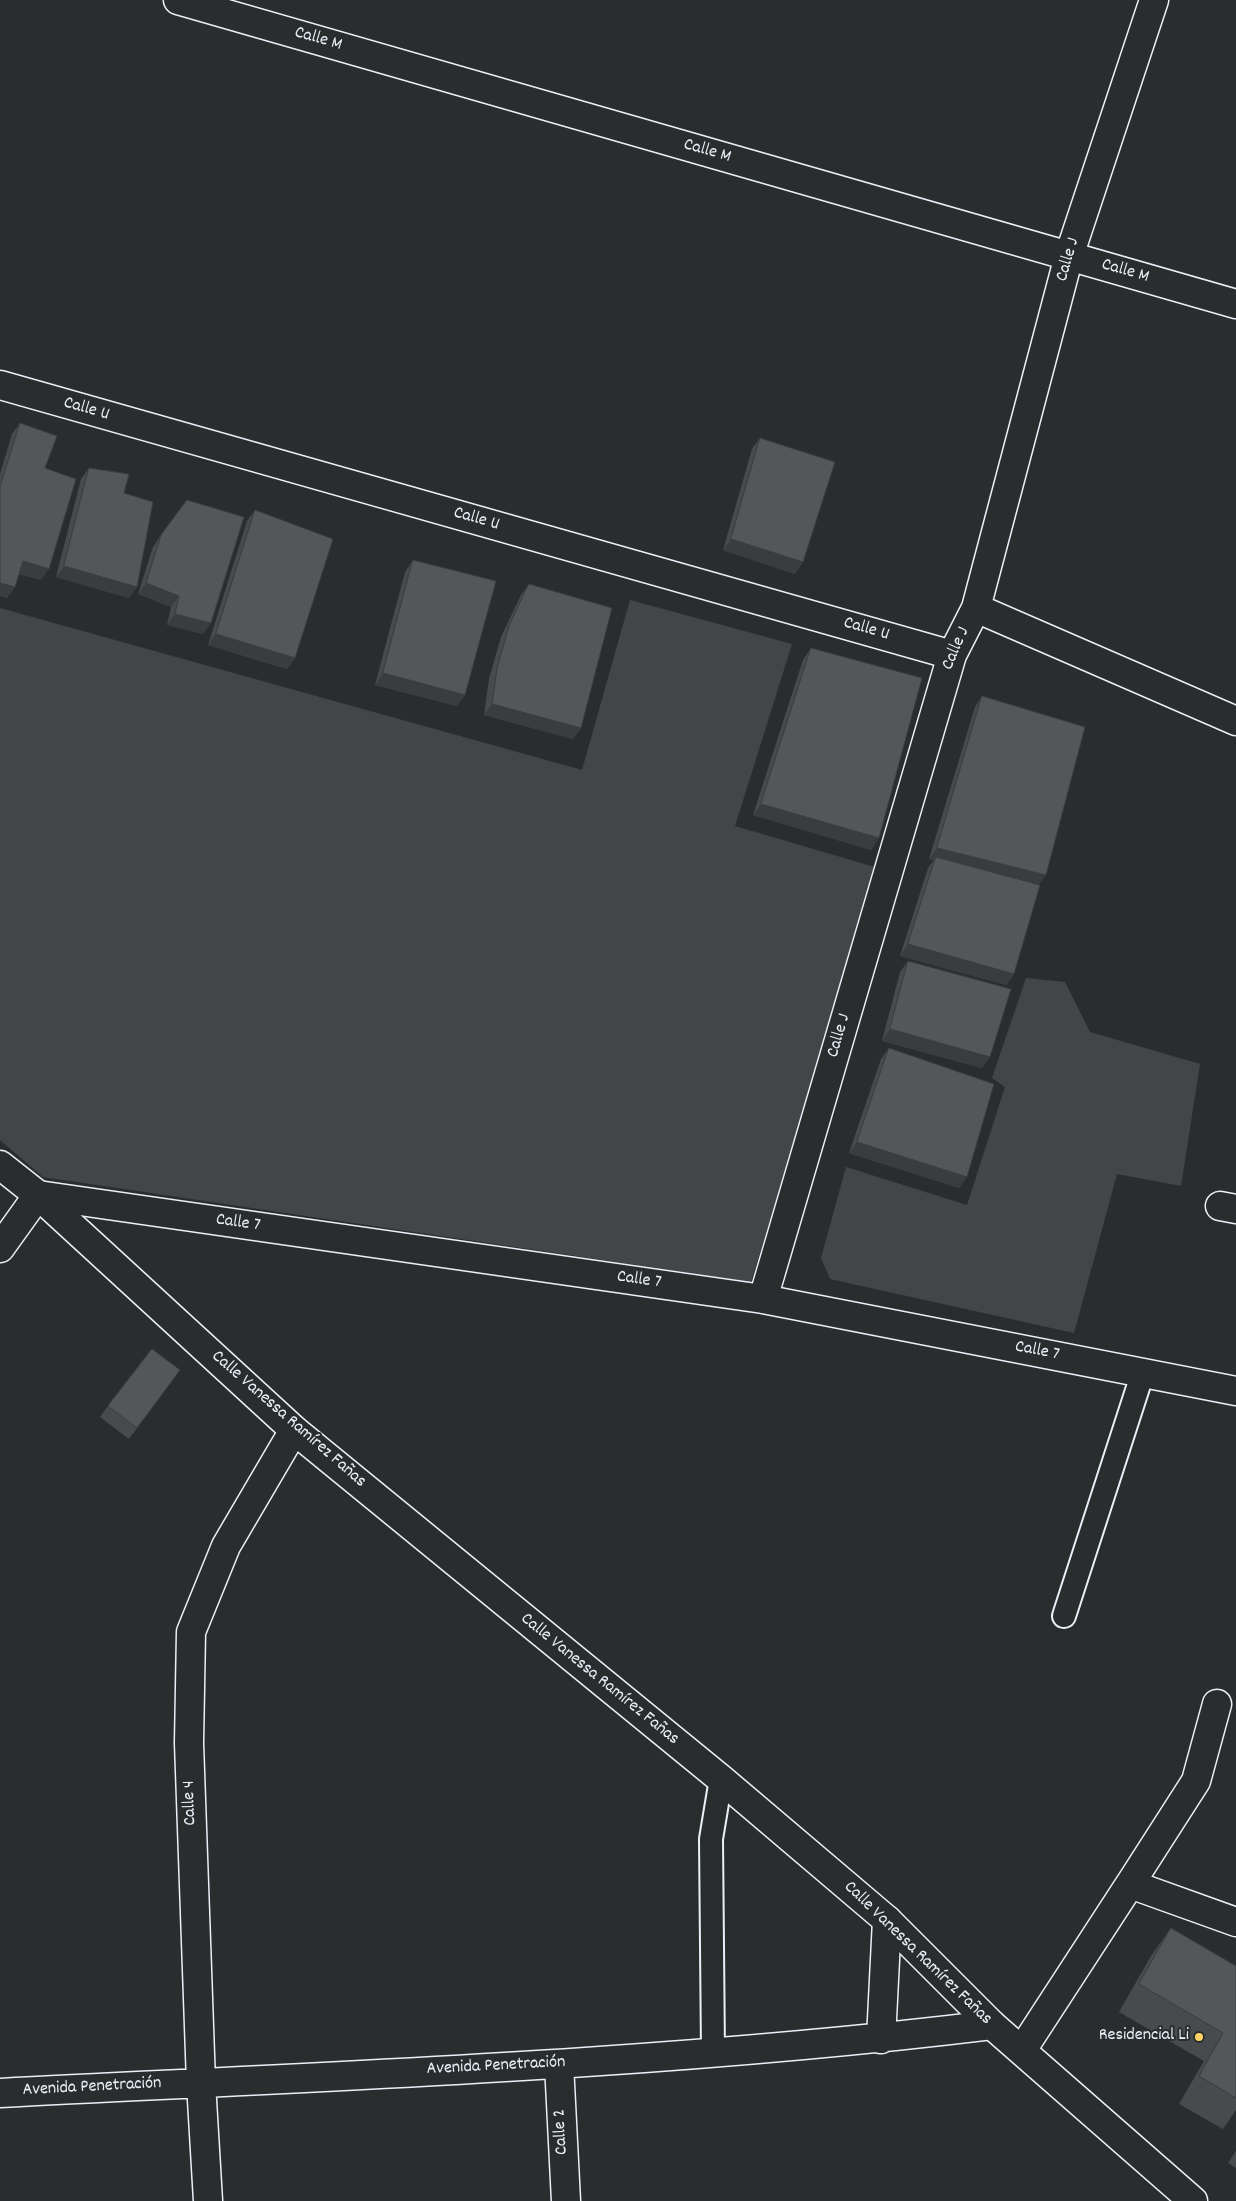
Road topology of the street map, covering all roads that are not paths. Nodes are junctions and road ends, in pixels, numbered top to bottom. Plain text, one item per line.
1 (178, 0) edge
2 (1154, 0) edge
3 (1069, 256) junction
4 (1236, 304) edge
5 (0, 385) edge
6 (976, 608) junction
7 (952, 655) junction
8 (1236, 722) edge
9 (0, 1165) edge
10 (38, 1195) junction
11 (0, 1248) edge
12 (764, 1299) junction
13 (1143, 1372) junction
14 (1236, 1391) edge
15 (294, 1430) junction
16 (1064, 1616) dead end
17 (1217, 1704) dead end
18 (721, 1779) junction
19 (1130, 1884) junction
20 (887, 1920) junction
21 (1236, 1922) edge
22 (992, 2025) junction
23 (881, 2038) junction
24 (1022, 2050) junction
25 (714, 2053) junction
26 (558, 2064) junction
27 (201, 2083) junction
28 (0, 2094) edge
29 (208, 2201) edge
30 (566, 2201) edge
31 (1193, 2201) edge

1 - 3 street, Calle M
2 - 3 street, Calle J
3 - 4 street, Calle M
3 - 6 street, Calle J
5 - 7 street, Calle U
6 - 7 street, Calle J
6 - 8 street
7 - 12 street, Calle J
9 - 10 street, Calle Vanessa Ramírez Fañas
10 - 11 street
10 - 12 street, Calle 7
10 - 15 street, Calle Vanessa Ramírez Fañas
12 - 13 street, Calle 7
13 - 14 street, Calle 7
13 - 16 lane
15 - 18 street, Calle Vanessa Ramírez Fañas
15 - 27 street, Calle 4
17 - 19 street
18 - 20 street, Calle Vanessa Ramírez Fañas
18 - 25 lane
19 - 21 street
19 - 24 street
20 - 22 street, Calle Vanessa Ramírez Fañas
20 - 23 street
22 - 23 street, Avenida Penetración
22 - 24 street, Calle Vanessa Ramírez Fañas
23 - 25 street, Avenida Penetración
24 - 31 street, Calle Vanessa Ramírez Fañas
25 - 26 street, Avenida Penetración
26 - 27 street, Avenida Penetración
26 - 30 street, Calle 2
27 - 28 street, Avenida Penetración
27 - 29 street, Calle 4

